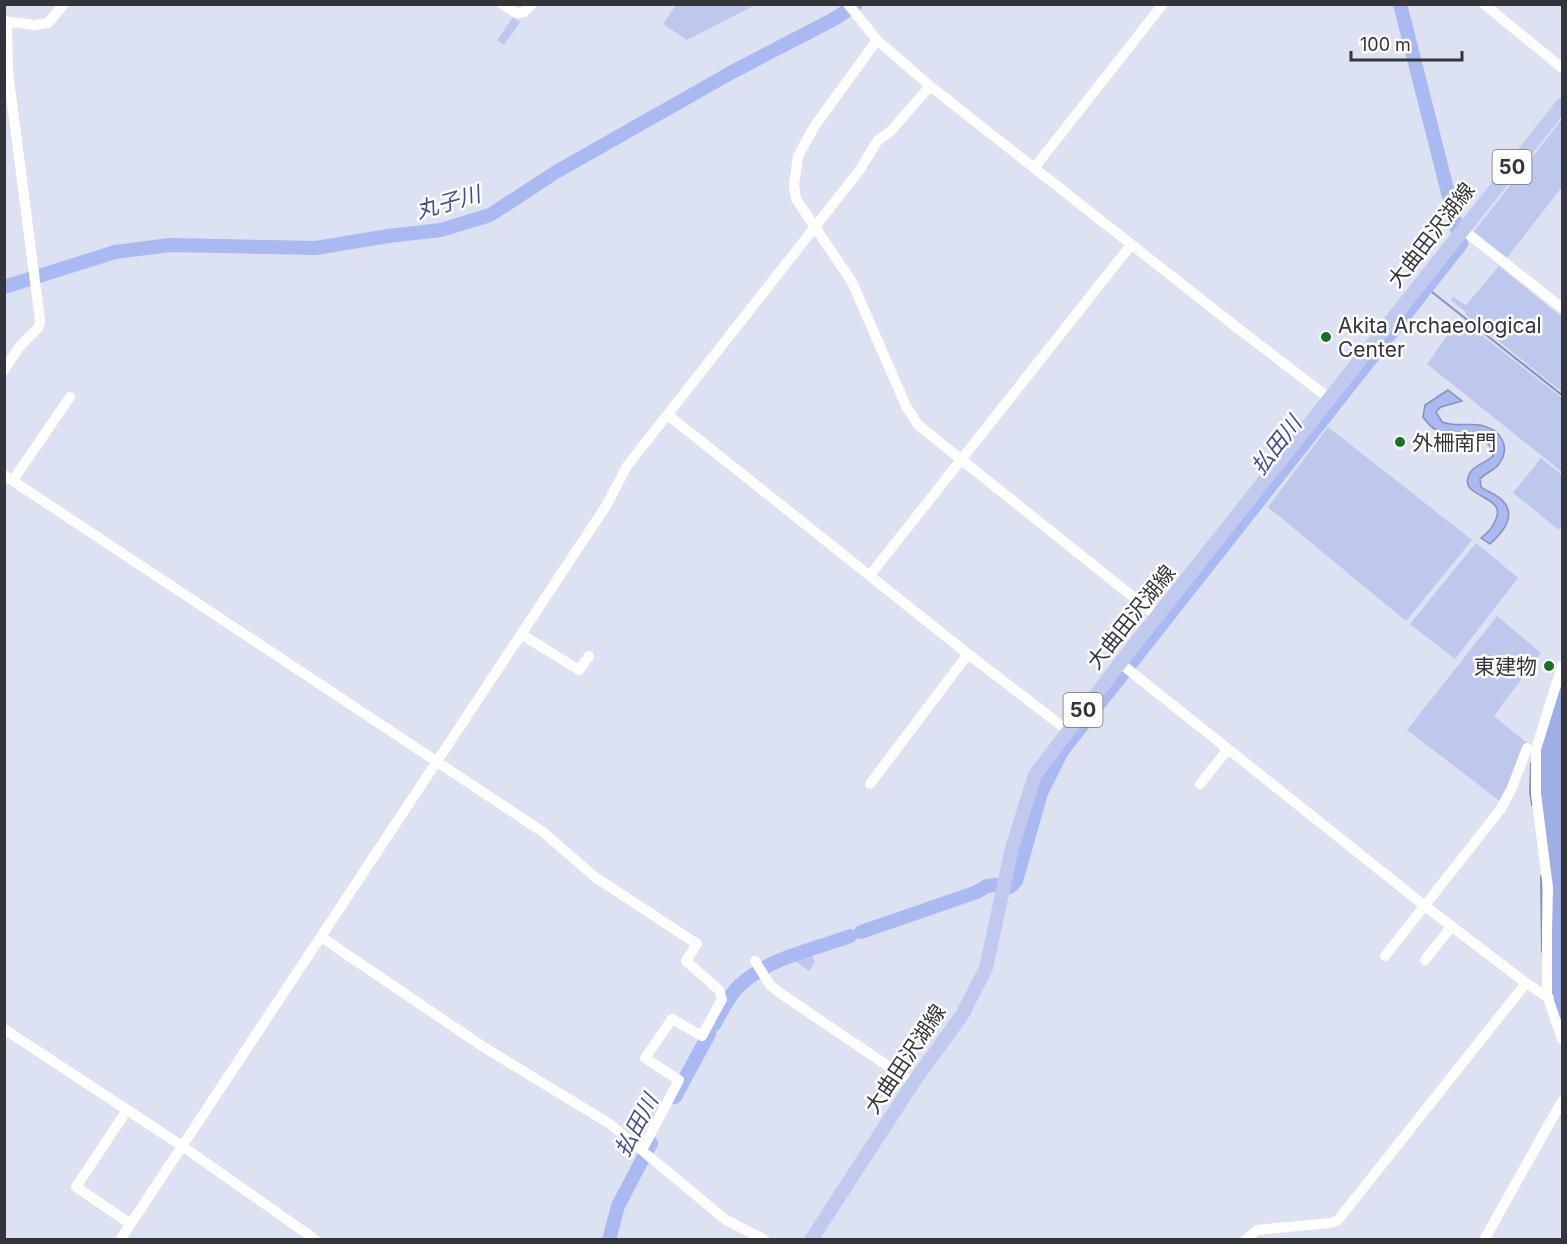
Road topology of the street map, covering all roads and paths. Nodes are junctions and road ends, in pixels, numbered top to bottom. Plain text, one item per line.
1 (64, 4) edge
2 (502, 4) edge
3 (532, 4) edge
4 (848, 4) edge
5 (1163, 4) edge
6 (1484, 4) edge
7 (6, 22) edge
8 (876, 38) junction
9 (1563, 68) edge
10 (930, 86) junction
11 (1563, 105) edge
12 (1034, 168) junction
13 (814, 228) junction
14 (1460, 232) junction
15 (1131, 244) junction
16 (1563, 308) edge
17 (4, 370) edge
18 (70, 397) dead end
19 (1330, 399) junction
20 (668, 415) junction
21 (962, 461) junction
22 (9, 477) edge
23 (870, 575) junction
24 (1158, 617) junction
25 (521, 634) junction
26 (968, 654) junction
27 (589, 656) dead end
28 (1120, 663) junction
29 (1563, 666) edge
30 (1068, 730) junction
31 (1527, 748) dead end
32 (1228, 749) junction
33 (436, 760) junction
34 (870, 784) dead end
35 (1200, 784) dead end
36 (1425, 906) junction
37 (1452, 926) junction
38 (321, 937) junction
39 (1385, 956) dead end
40 (1425, 960) dead end
41 (756, 961) dead end
42 (1526, 983) junction
43 (1549, 998) junction
44 (4, 1029) edge
45 (1563, 1039) edge
46 (913, 1083) junction
47 (1563, 1101) edge
48 (128, 1110) junction
49 (182, 1146) junction
50 (642, 1150) junction
51 (131, 1224) junction
52 (120, 1239) edge
53 (316, 1239) edge
54 (765, 1239) edge
55 (812, 1239) edge
56 (1245, 1239) edge
57 (1484, 1239) edge

1 - 7 street
2 - 3 street
4 - 8 street
5 - 12 street
6 - 9 street
7 - 17 street
8 - 10 street
8 - 13 street
10 - 12 street
10 - 13 street
11 - 14 main road, 大曲田沢湖線 / 50
12 - 15 street
13 - 20 street
13 - 21 street
14 - 16 street
14 - 19 main road, 大曲田沢湖線 / 50
15 - 19 street
15 - 21 street
18 - 22 street
19 - 24 main road, 大曲田沢湖線 / 50
20 - 23 street
20 - 25 street
21 - 23 street
21 - 24 street
22 - 33 street
23 - 26 street
24 - 28 main road, 大曲田沢湖線 / 50
25 - 27 street
25 - 33 street
26 - 30 street
26 - 34 street
28 - 30 main road, 大曲田沢湖線 / 50
28 - 32 street
29 - 43 street
30 - 46 main road, 大曲田沢湖線 / 50
31 - 36 street
32 - 35 street
32 - 36 street
33 - 38 street
33 - 50 street
36 - 37 street
36 - 39 street
37 - 40 street
37 - 42 street
38 - 49 street
38 - 50 street
41 - 46 street
42 - 43 street
42 - 56 street
43 - 45 street
44 - 48 street
46 - 55 main road, 大曲田沢湖線 / 50
47 - 57 street
48 - 49 street
48 - 51 street
49 - 51 street
49 - 53 street
50 - 54 street
51 - 52 street

